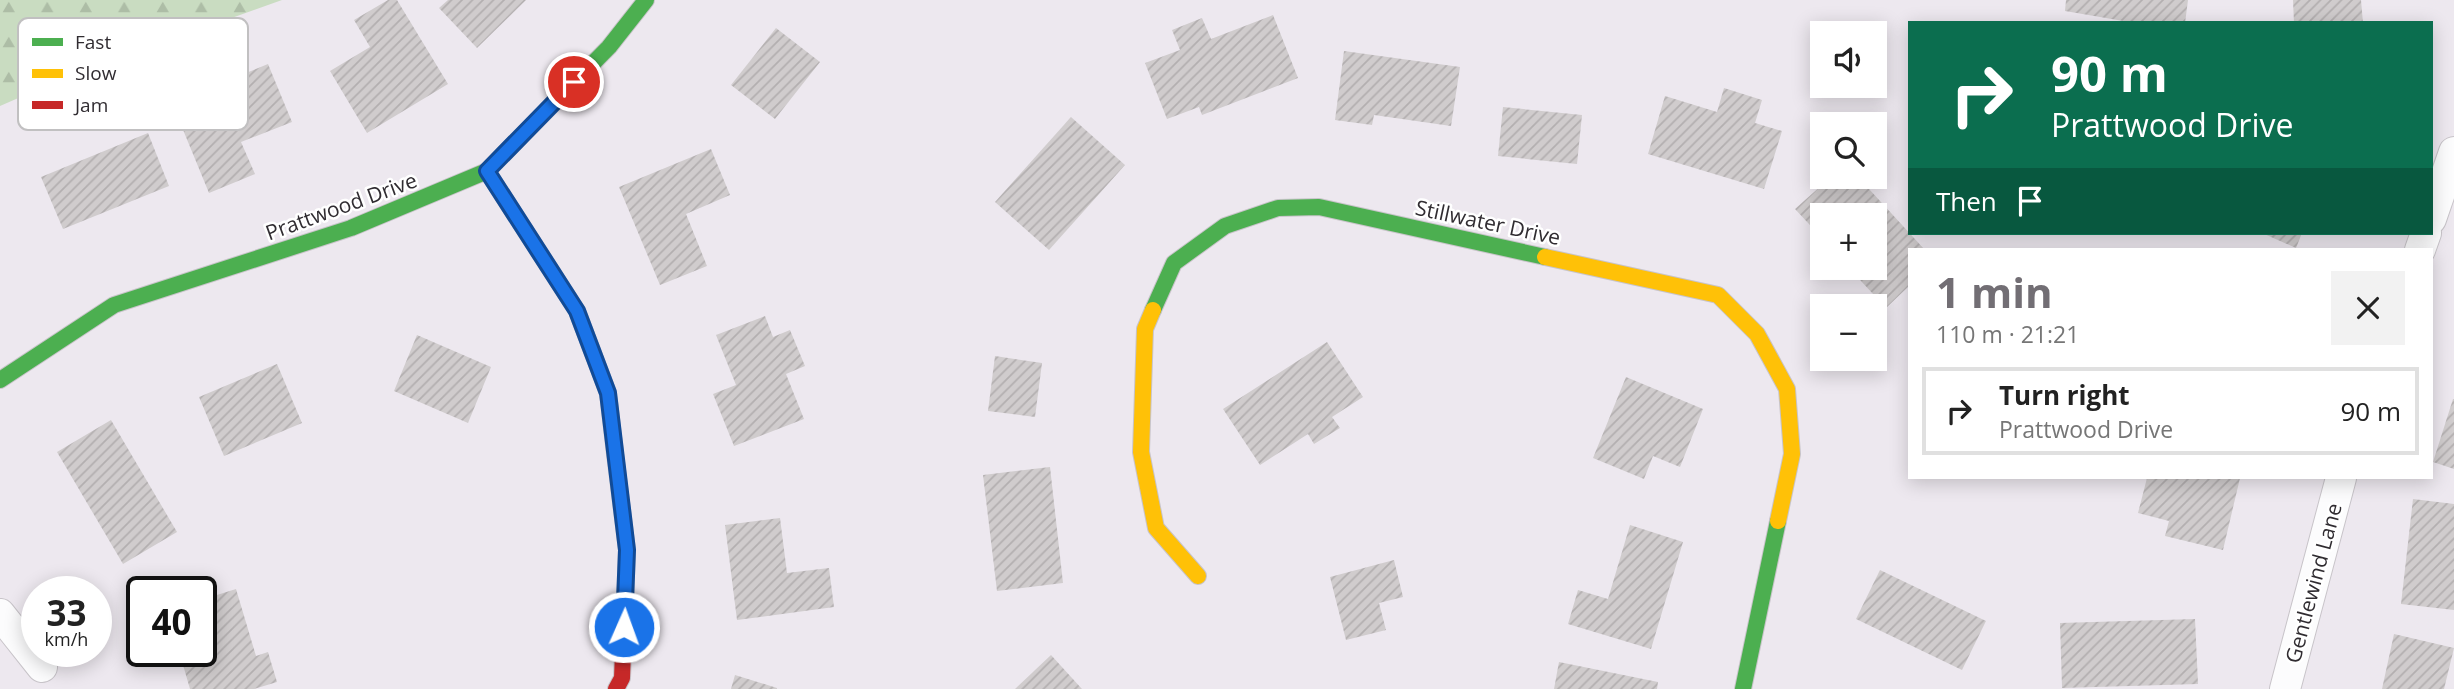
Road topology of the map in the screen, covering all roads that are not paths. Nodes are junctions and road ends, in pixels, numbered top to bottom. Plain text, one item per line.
1 (646, 0) edge
2 (2454, 152) edge
3 (487, 171) junction
4 (2433, 213) edge
5 (0, 380) edge
6 (2342, 479) edge
7 (1198, 576) dead end
8 (0, 614) edge
9 (21, 640) edge
10 (616, 689) edge
11 (1743, 689) edge
12 (2285, 689) edge

1 - 3 street, Prattwood Drive
2 - 4 street
3 - 5 street, Prattwood Drive
3 - 10 street
6 - 12 street, Gentlewind Lane
7 - 11 street, Stillwater Drive
8 - 9 street

